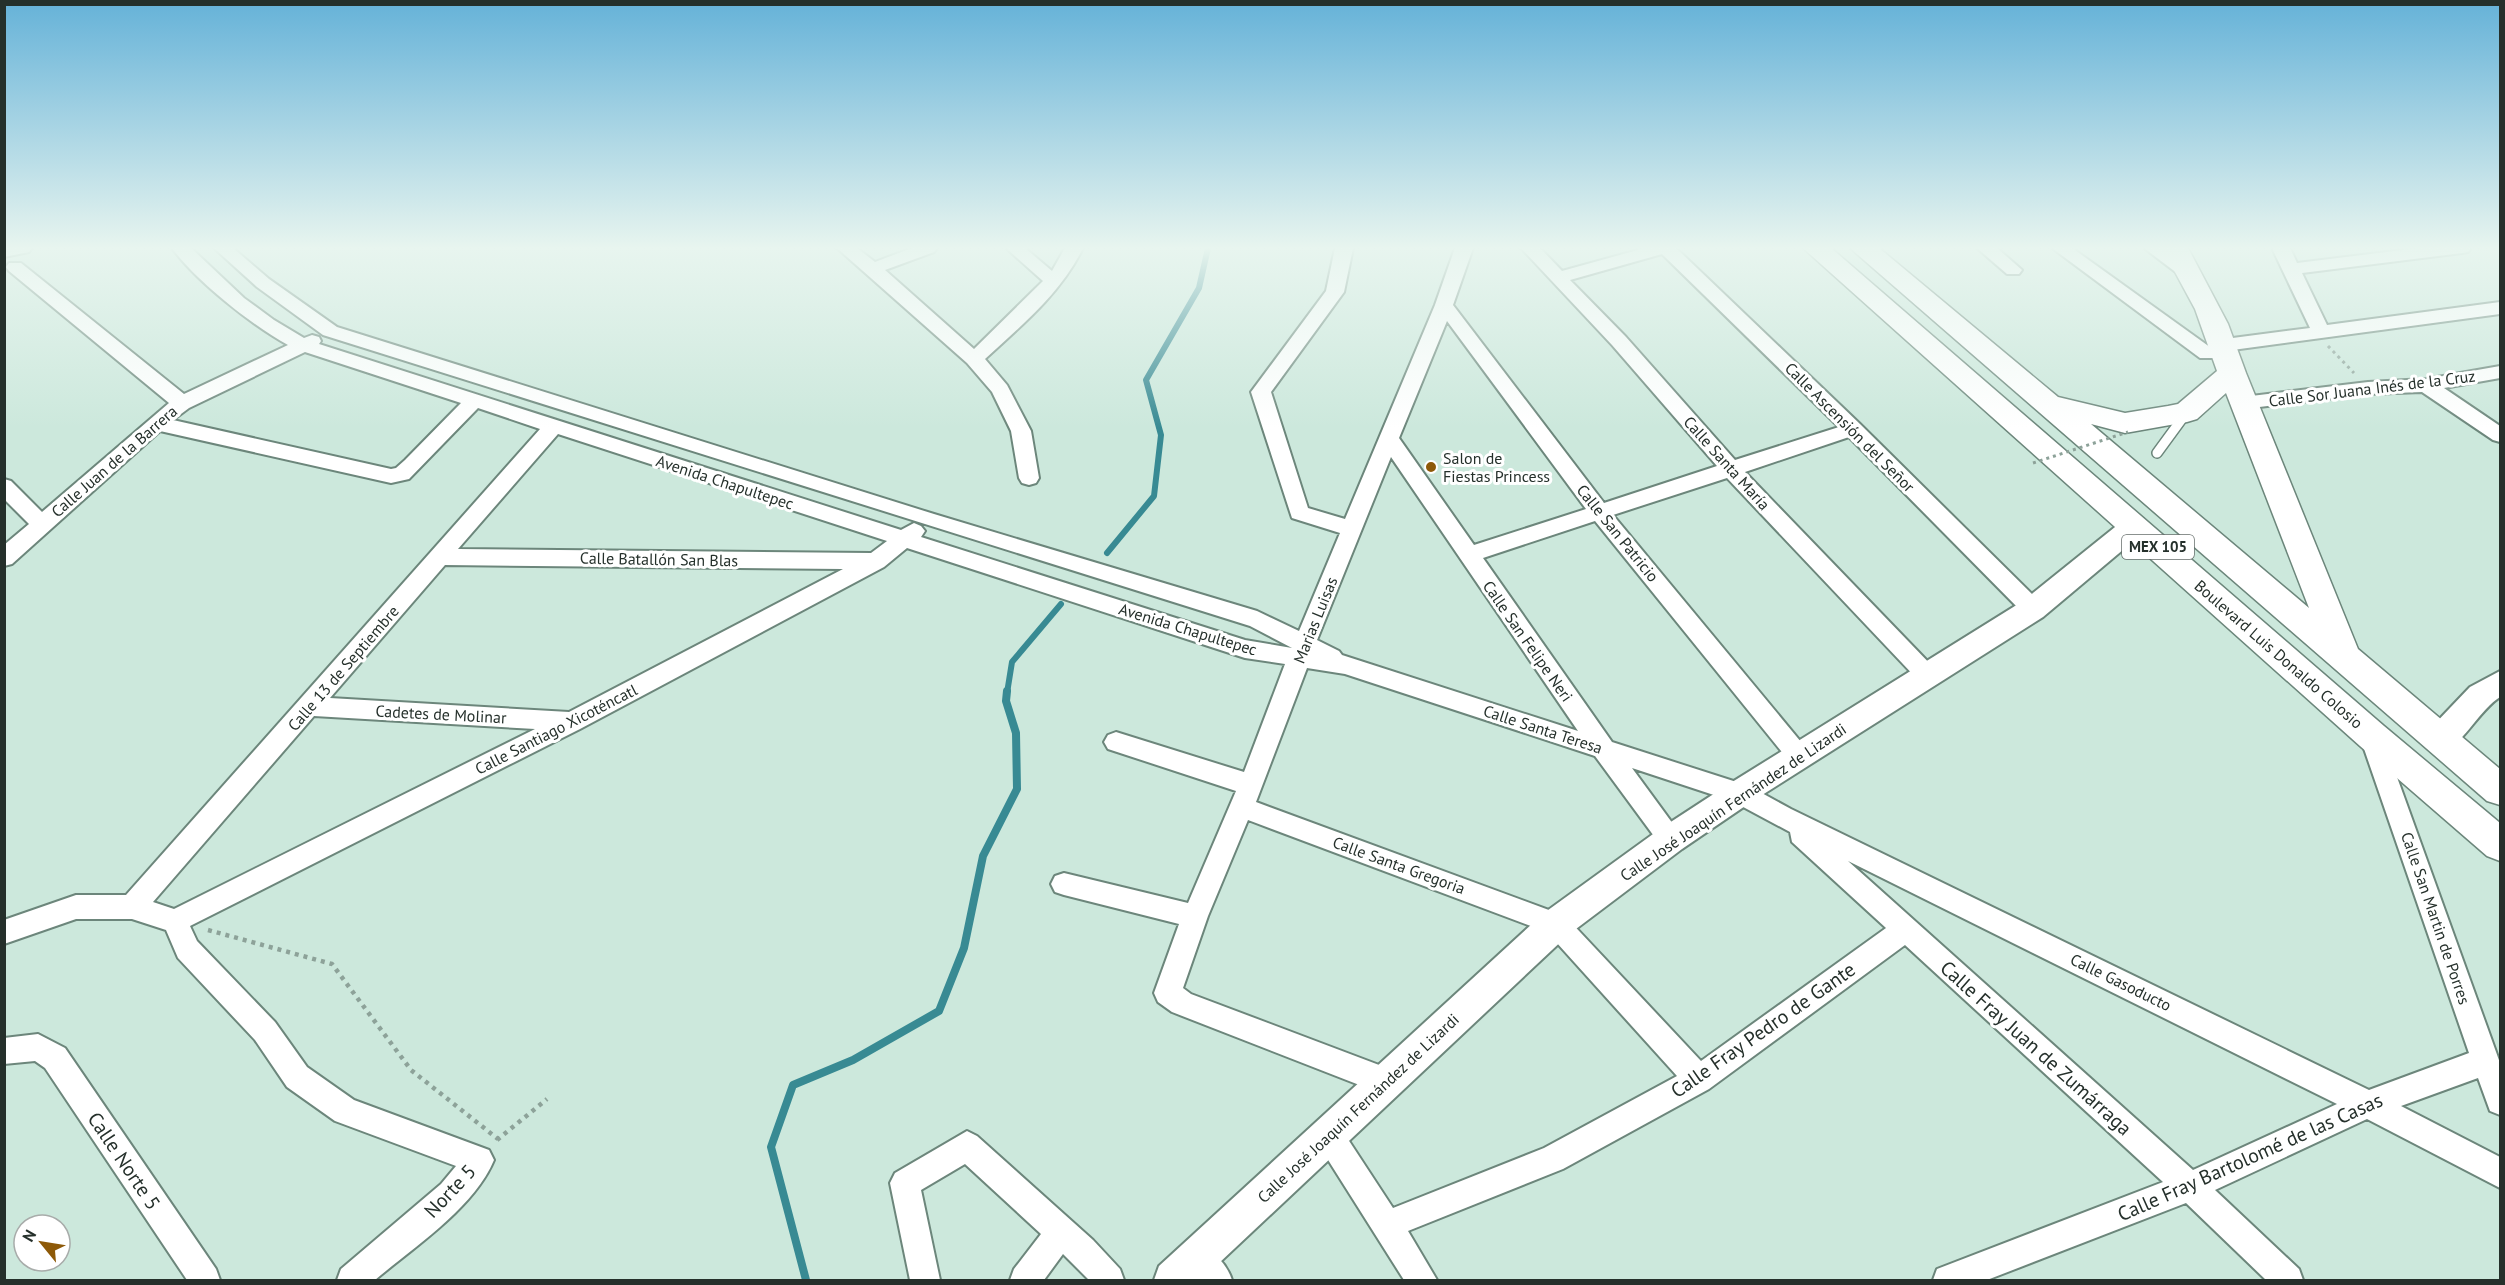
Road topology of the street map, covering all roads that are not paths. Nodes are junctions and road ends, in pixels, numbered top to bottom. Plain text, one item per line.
1 (68, 308) edge
2 (243, 308) edge
3 (298, 308) edge
4 (917, 308) edge
5 (1027, 308) edge
6 (1323, 308) edge
7 (1443, 308) edge
8 (1446, 308) edge
9 (1586, 308) edge
10 (1727, 308) edge
11 (1884, 308) edge
12 (1935, 308) edge
13 (2148, 308) edge
14 (2203, 308) edge
15 (2307, 308) edge
16 (2500, 308) edge
17 (330, 331) junction
18 (2318, 333) junction
19 (303, 345) junction
20 (2221, 358) junction
21 (974, 359) junction
22 (2500, 372) edge
23 (2427, 385) junction
24 (474, 401) junction
25 (182, 403) junction
26 (2243, 403) junction
27 (2052, 405) junction
28 (2187, 412) junction
29 (156, 423) junction
30 (553, 427) junction
31 (1853, 429) junction
32 (2499, 432) edge
33 (1390, 440) junction
34 (2157, 453) dead end
35 (1731, 469) junction
36 (1029, 477) dead end
37 (4, 486) edge
38 (1599, 512) junction
39 (927, 519) junction
40 (41, 525) junction
41 (2134, 526) junction
42 (1353, 529) junction
43 (905, 539) junction
44 (1469, 555) junction
45 (441, 557) junction
46 (4, 558) edge
47 (876, 561) junction
48 (2033, 609) junction
49 (1302, 650) junction
50 (2346, 661) junction
51 (1928, 676) junction
52 (2500, 683) edge
53 (310, 706) junction
54 (572, 722) junction
55 (2372, 736) junction
56 (2440, 739) junction
57 (1116, 742) dead end
58 (1603, 748) junction
59 (1798, 755) junction
60 (2500, 790) edge
61 (1740, 793) junction
62 (1246, 796) junction
63 (1782, 816) junction
64 (1671, 839) junction
65 (2500, 845) edge
66 (1064, 884) dead end
67 (132, 908) junction
68 (1195, 916) junction
69 (176, 921) junction
70 (1556, 924) junction
71 (1905, 930) junction
72 (4, 932) edge
73 (4, 1051) edge
74 (2486, 1061) junction
75 (1700, 1079) junction
76 (1385, 1081) junction
77 (2500, 1101) edge
78 (2368, 1104) junction
79 (1328, 1134) junction
80 (2500, 1173) edge
81 (2190, 1187) junction
82 (1387, 1225) junction
83 (1061, 1232) junction
84 (1207, 1270) edge
85 (200, 1279) edge
86 (352, 1281) edge
87 (925, 1281) edge
88 (1025, 1281) edge
89 (1109, 1281) edge
90 (1173, 1281) edge
91 (1422, 1281) edge
92 (1948, 1281) edge
93 (2288, 1281) edge

1 - 25 street
2 - 19 street, Avenida Chapultepec
3 - 17 street, Avenida Chapultepec
4 - 21 street
5 - 21 street
6 - 42 street
7 - 33 street, Marias Luisas
8 - 38 street, Calle San Patricio
9 - 35 street, Calle Santa María
10 - 31 street, Calle Ascensión del Señor
11 - 41 main road, Boulevard Luis Donaldo Colosio / MEX 105
12 - 27 main road, MEX 105
13 - 20 street
14 - 20 main road, MEX 105
15 - 18 street
16 - 18 street
17 - 19 street, Calle Juan de la Barrera
17 - 39 street, Avenida Chapultepec
18 - 20 street
19 - 24 street, Avenida Chapultepec
19 - 25 street, Calle Juan de la Barrera
20 - 26 main road, MEX 105
20 - 28 main road
21 - 36 street
22 - 23 street, Calle Sor Juana Inés de la Cruz
23 - 26 street, Calle Sor Juana Inés de la Cruz
23 - 32 street
24 - 29 street
24 - 30 street, Avenida Chapultepec
25 - 29 street, Calle Juan de la Barrera
26 - 50 main road, MEX 105
27 - 28 main road
27 - 50 main road, MEX 105
28 - 34 lane
29 - 40 street, Calle Juan de la Barrera
30 - 43 street, Avenida Chapultepec
30 - 45 street, Calle 13 de Septiembre
31 - 35 street
31 - 48 street, Calle Ascensión del Señor
33 - 42 street, Marias Luisas
33 - 44 street, Calle San Felipe Neri
35 - 38 street
35 - 51 street, Calle Santa María
37 - 40 street
38 - 44 street
38 - 59 street, Calle San Patricio
39 - 43 street, Calle Santiago Xicoténcatl
39 - 49 street, Avenida Chapultepec
40 - 46 street, Calle Juan de la Barrera
41 - 48 street, Calle José Joaquín Fernández de Lizardi
41 - 55 main road, Boulevard Luis Donaldo Colosio / MEX 105
42 - 49 street, Marias Luisas
43 - 47 street, Calle Santiago Xicoténcatl
43 - 49 street, Avenida Chapultepec
44 - 58 street, Calle San Felipe Neri
45 - 47 street, Calle Batallón San Blas
45 - 53 street, Calle 13 de Septiembre
47 - 54 street, Calle Santiago Xicoténcatl
48 - 51 street, Calle José Joaquín Fernández de Lizardi
49 - 58 street, Calle Santa Teresa
49 - 62 street, Marias Luisas
50 - 56 main road, MEX 105
51 - 59 street, Calle José Joaquín Fernández de Lizardi
52 - 56 street
53 - 54 street, Cadetes de Molinar
53 - 67 street, Calle 13 de Septiembre
54 - 69 street, Calle Santiago Xicoténcatl
55 - 65 main road, Boulevard Luis Donaldo Colosio / MEX 105
55 - 74 street, Calle San Martin de Porres
56 - 60 main road, MEX 105
57 - 62 street, Calle Santa Gregoria
58 - 61 street, Calle Santa Teresa
58 - 64 street, Calle San Felipe Neri
59 - 61 street, Calle José Joaquín Fernández de Lizardi
61 - 63 street, Calle Gasoducto
61 - 64 street, Calle José Joaquín Fernández de Lizardi
62 - 68 street, Marias Luisas
62 - 70 street, Calle Santa Gregoria
63 - 71 street, Calle Fray Juan de Zumárraga
63 - 78 street, Calle Gasoducto
64 - 70 street, Calle José Joaquín Fernández de Lizardi
66 - 68 street
67 - 69 street
67 - 72 street
68 - 76 street, Marias Luisas
69 - 86 street, Norte 5
70 - 75 street
70 - 76 street, Calle José Joaquín Fernández de Lizardi
71 - 75 street, Calle Fray Pedro de Gante
71 - 81 street, Calle Fray Juan de Zumárraga
73 - 85 street, Calle Norte 5
74 - 77 street, Calle San Martin de Porres
74 - 78 street, Calle Fray Bartolomé de las Casas
75 - 82 street, Calle Fray Pedro de Gante
76 - 79 street, Calle José Joaquín Fernández de Lizardi
78 - 80 street, Calle Gasoducto
78 - 81 street, Calle Fray Bartolomé de las Casas
79 - 82 street
79 - 84 street, Calle José Joaquín Fernández de Lizardi
81 - 92 street, Calle Fray Bartolomé de las Casas
81 - 93 street, Calle Fray Juan de Zumárraga
82 - 91 street
83 - 87 street
83 - 88 street
83 - 89 street
84 - 90 street, Calle José Joaquín Fernández de Lizardi

